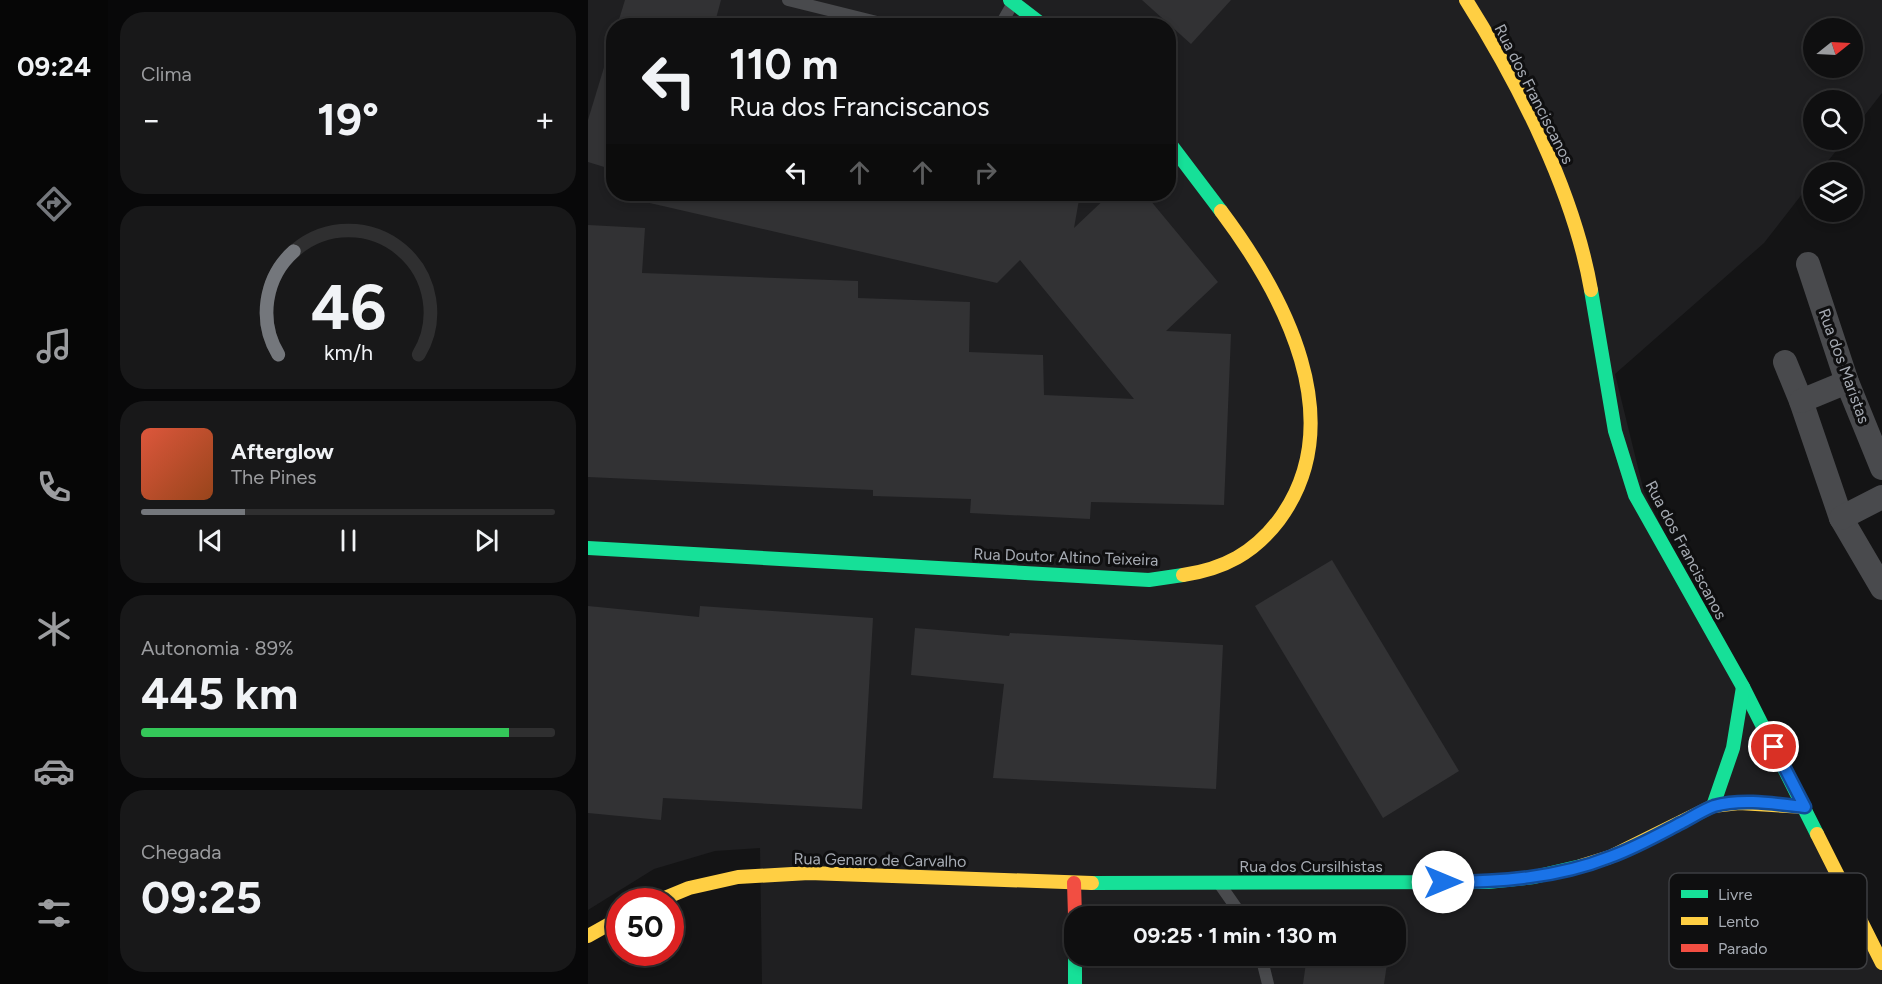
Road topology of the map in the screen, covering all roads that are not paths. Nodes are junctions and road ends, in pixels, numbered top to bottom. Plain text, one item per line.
1 (788, 0) edge
2 (1466, 0) edge
3 (1012, 1) edge
4 (861, 18) edge
5 (1004, 18) edge
6 (1034, 18) edge
7 (1176, 152) edge
8 (1808, 264) dead end
9 (1785, 362) dead end
10 (1847, 382) junction
11 (1801, 401) junction
12 (1882, 468) edge
13 (1882, 497) edge
14 (1841, 518) junction
15 (588, 548) edge
16 (1882, 588) edge
17 (1743, 687) junction
18 (1713, 806) junction
19 (1805, 807) junction
20 (1838, 873) edge
21 (1218, 882) junction
22 (1074, 883) junction
23 (684, 890) edge
24 (1075, 906) edge
25 (1235, 906) edge
26 (606, 926) edge
27 (1867, 933) edge
28 (588, 936) edge
29 (1882, 963) edge
30 (1075, 966) edge
31 (1264, 966) edge
32 (1075, 984) edge
33 (1268, 984) edge

1 - 4 lane
2 - 17 main road, Rua dos Franciscanos
3 - 5 lane
3 - 6 main road
7 - 15 main road, Rua Doutor Altino Teixeira
8 - 10 street, Rua dos Maristas
9 - 11 street
10 - 11 street
10 - 12 street, Rua dos Maristas
11 - 14 street
13 - 14 street
14 - 16 street
17 - 18 main road
17 - 19 main road, Rua dos Franciscanos
18 - 19 main road, Rua dos Cursilhistas
18 - 21 main road, Rua dos Cursilhistas
19 - 20 main road, Rua dos Franciscanos
21 - 22 main road, Rua dos Cursilhistas
21 - 25 lane
22 - 23 main road, Rua Genaro de Carvalho
22 - 24 main road
26 - 28 main road
27 - 29 main road, Rua dos Franciscanos
30 - 32 main road
31 - 33 lane

